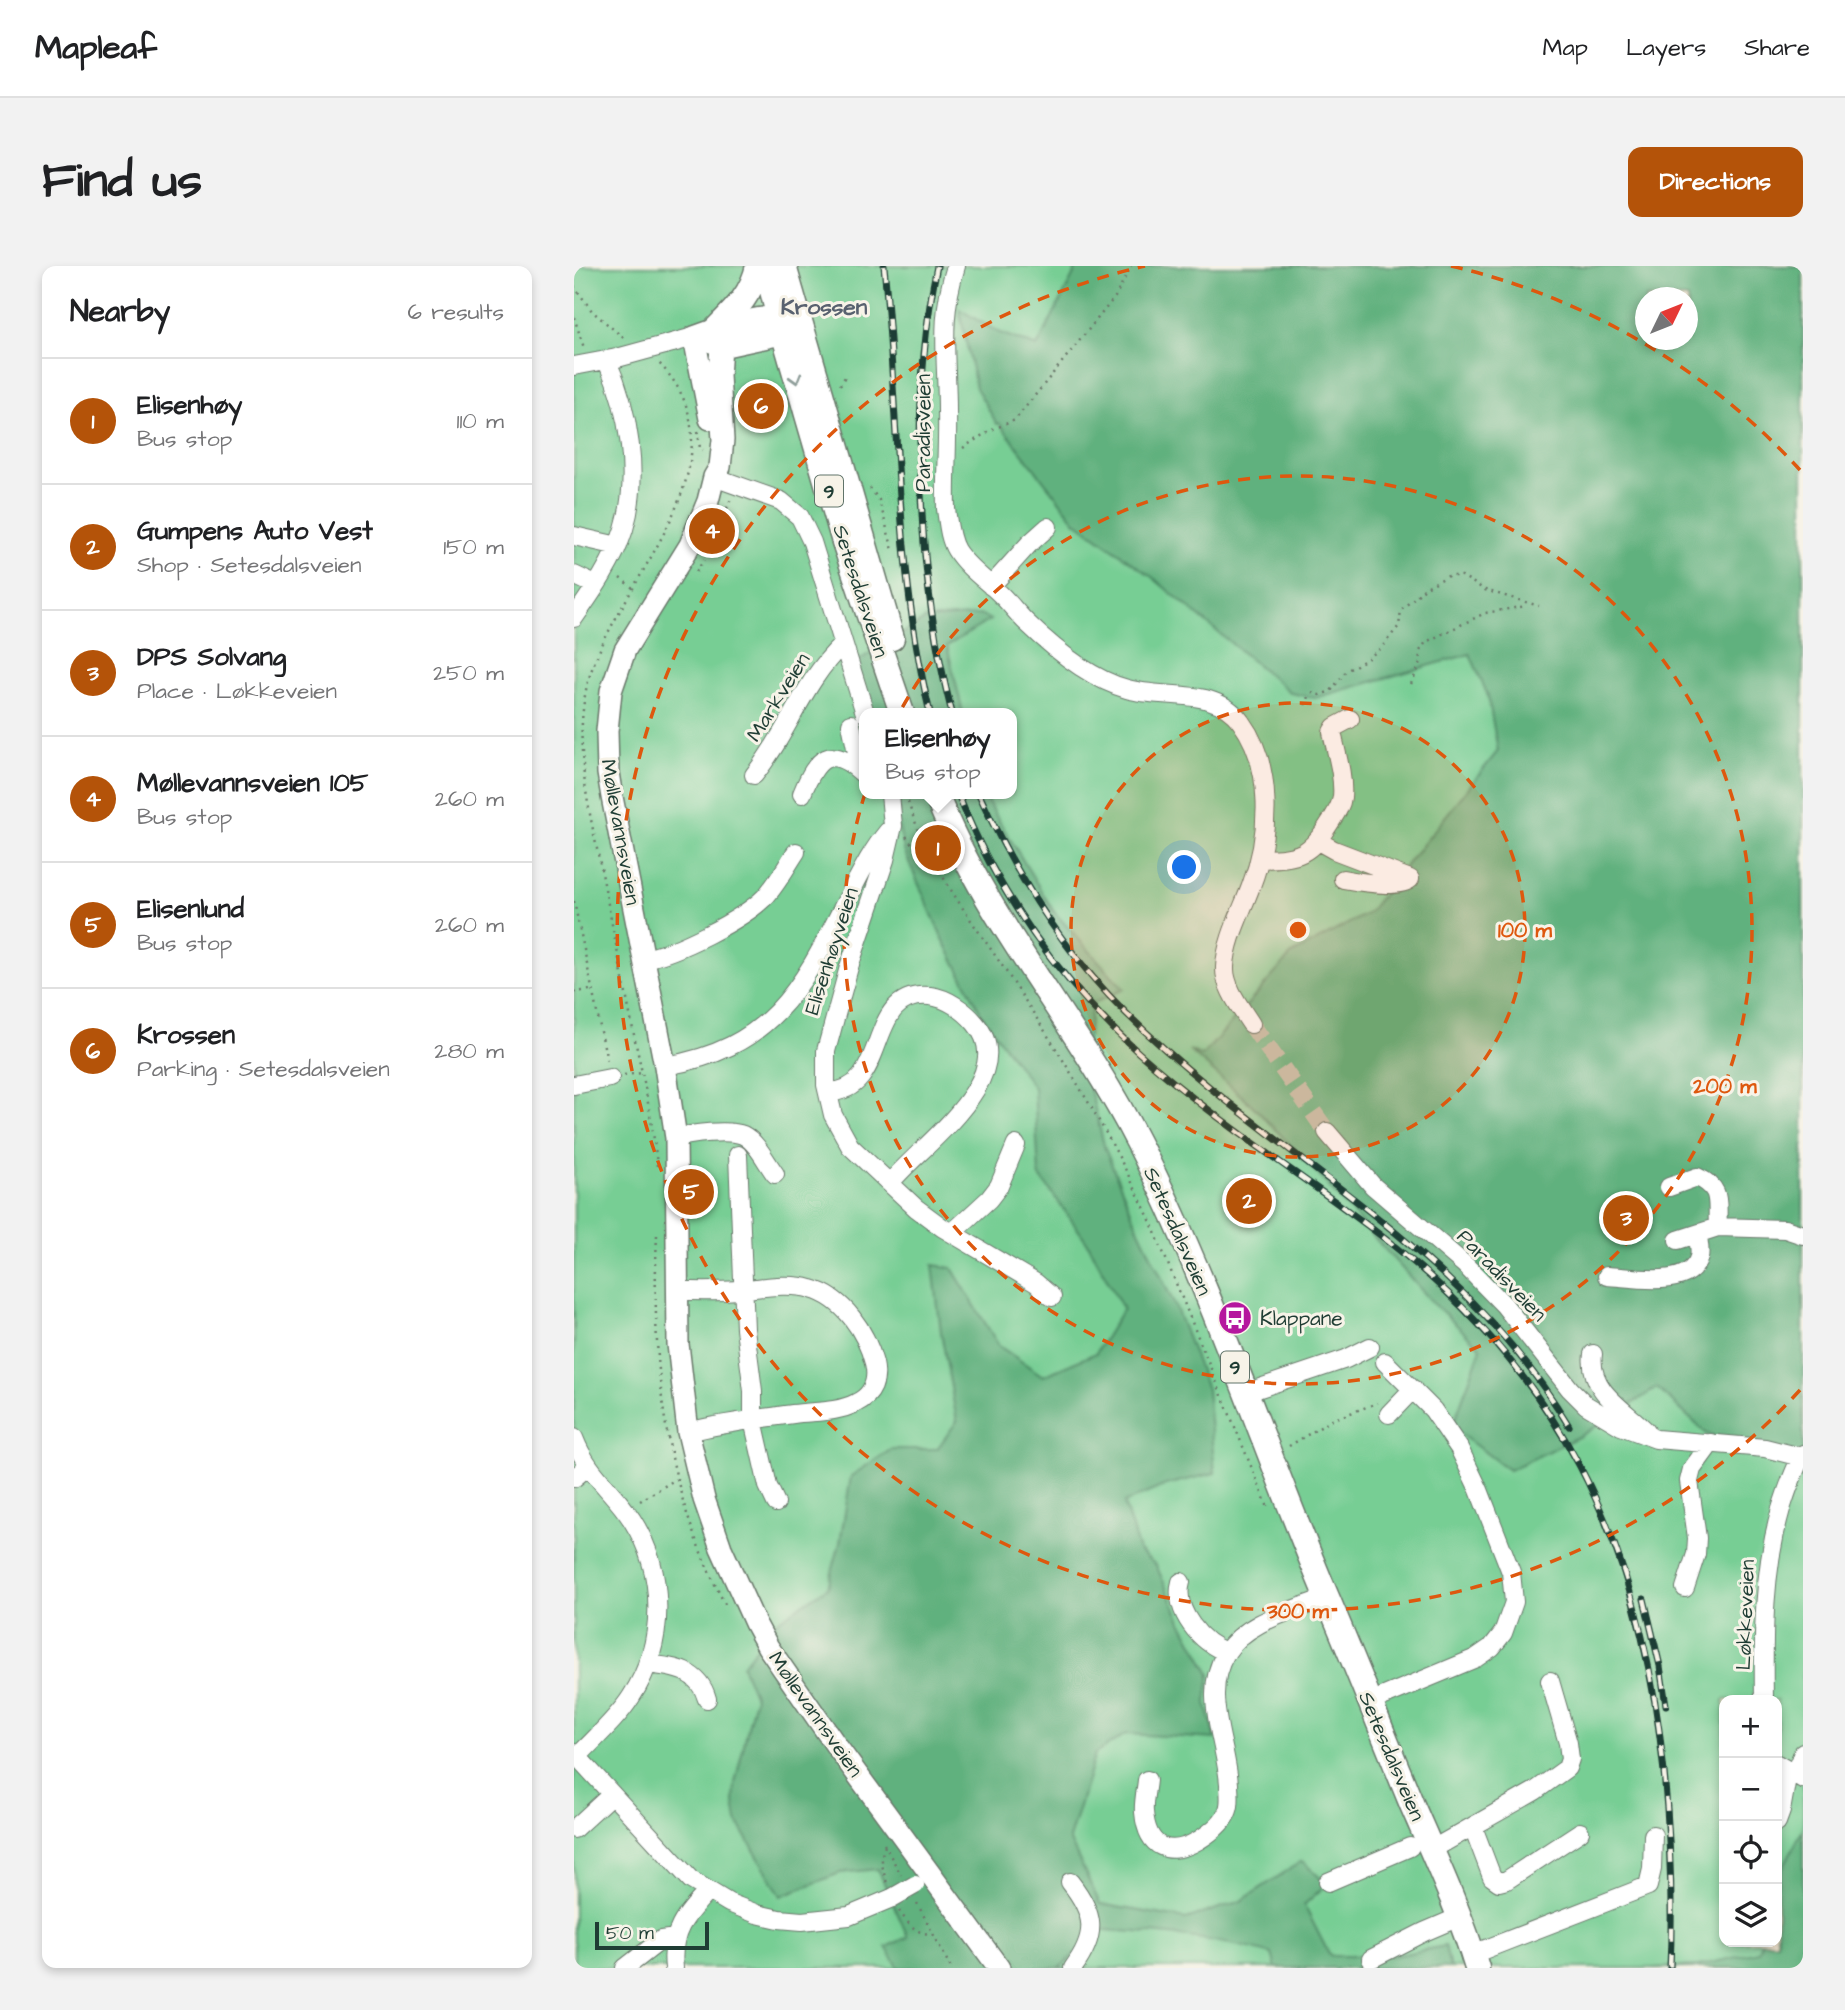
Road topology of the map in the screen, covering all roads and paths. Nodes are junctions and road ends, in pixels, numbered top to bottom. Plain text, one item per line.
1 (758, 266) edge
2 (766, 266) edge
3 (784, 266) edge
4 (956, 266) edge
5 (1131, 266) edge
6 (574, 286) edge
7 (574, 317) edge
8 (786, 321) junction
9 (710, 338) junction
10 (629, 342) dead end
11 (585, 351) dead end
12 (612, 359) junction
13 (574, 366) edge
14 (946, 459) junction
15 (714, 477) junction
16 (879, 500) dead end
17 (722, 523) dead end
18 (1048, 527) dead end
19 (574, 536) edge
20 (618, 546) junction
21 (893, 550) dead end
22 (574, 575) edge
23 (691, 578) dead end
24 (595, 585) junction
25 (991, 586) junction
26 (574, 618) edge
27 (843, 645) junction
28 (1411, 684) dead end
29 (1305, 705) dead end
30 (864, 708) edge
31 (900, 708) edge
32 (912, 708) edge
33 (1350, 719) dead end
34 (850, 724) dead end
35 (859, 758) edge
36 (859, 770) edge
37 (754, 775) dead end
38 (802, 794) dead end
39 (889, 799) edge
40 (938, 799) edge
41 (912, 814) dead end
42 (893, 826) junction
43 (1318, 841) junction
44 (796, 852) dead end
45 (930, 858) junction
46 (1260, 859) junction
47 (1343, 879) dead end
48 (574, 901) edge
49 (575, 907) edge
50 (644, 959) junction
51 (592, 989) junction
52 (574, 992) edge
53 (1251, 1024) tunnel mouth
54 (665, 1066) junction
55 (610, 1078) joint
56 (574, 1084) edge
57 (828, 1092) junction
58 (1327, 1132) tunnel mouth
59 (676, 1139) junction
60 (1016, 1145) dead end
61 (738, 1155) dead end
62 (775, 1174) dead end
63 (891, 1182) junction
64 (1669, 1187) dead end
65 (1718, 1227) junction
66 (952, 1233) junction
67 (1803, 1234) edge
68 (1698, 1235) junction
69 (1678, 1240) dead end
70 (1607, 1276) dead end
71 (744, 1289) junction
72 (678, 1290) junction
73 (1052, 1297) dead end
74 (1370, 1348) dead end
75 (1594, 1354) dead end
76 (1385, 1362) dead end
77 (1413, 1389) junction
78 (1245, 1393) junction
79 (1394, 1409) joint
80 (753, 1420) junction
81 (688, 1432) junction
82 (1650, 1437) junction
83 (574, 1438) edge
84 (1711, 1443) junction
85 (1270, 1455) junction
86 (1802, 1456) edge
87 (581, 1473) edge
88 (676, 1479) dead end
89 (776, 1503) dead end
90 (623, 1507) junction
91 (1269, 1510) dead end
92 (1181, 1582) dead end
93 (1685, 1588) dead end
94 (1327, 1597) junction
95 (1227, 1652) junction
96 (647, 1664) junction
97 (1550, 1681) dead end
98 (1765, 1695) edge
99 (707, 1699) dead end
100 (1370, 1702) junction
101 (1803, 1753) edge
102 (576, 1755) edge
103 (1790, 1772) edge
104 (1147, 1780) dead end
105 (612, 1794) junction
106 (1777, 1821) edge
107 (1472, 1827) junction
108 (574, 1829) edge
109 (1580, 1832) dead end
110 (1653, 1835) dead end
111 (1420, 1848) junction
112 (1070, 1882) dead end
113 (1328, 1882) dead end
114 (920, 1885) junction
115 (708, 1891) junction
116 (1459, 1917) junction
117 (676, 1938) junction
118 (1371, 1959) dead end
119 (1475, 1961) edge
120 (625, 1968) edge
121 (674, 1968) edge
122 (951, 1968) edge
123 (999, 1968) edge
124 (1073, 1968) edge

1 - 9 highway
2 - 8 highway, Setesdalsveien / 9
3 - 8 highway, Setesdalsveien / 9
4 - 14 street, Paradisveien
5 - 14 path
6 - 10 path
7 - 11 path
8 - 9 main road
8 -> 31 highway, Setesdalsveien / 9
8 - 32 highway, Setesdalsveien / 9
9 - 12 street, bridge
9 - 15 main road, Møllevannsveien
12 - 13 street
12 - 20 street
14 - 25 street, Paradisveien
15 - 27 street
15 - 50 main road, Møllevannsveien
16 - 21 path
17 - 23 path
18 - 25 street
19 - 20 street
20 - 24 street
22 - 24 street
24 - 26 street
25 - 46 street, Paradisveien
27 - 30 street
27 - 37 street, Markveien
28 - 29 path
33 - 43 street
34 - 35 street
36 - 38 street
39 - 42 street
40 - 78 highway, Setesdalsveien / 9
41 - 45 path
42 - 45 path
42 - 54 street
42 - 57 street, Elisenhøyveien
43 - 46 street
43 - 47 street
44 - 50 street
45 - 91 path
46 - 53 street, Paradisveien
48 - 49 path
49 - 51 path
50 - 54 main road, Møllevannsveien
51 - 52 path
51 - 55 path
54 - 59 main road, Møllevannsveien
55 - 56 street
57 - 63 street, Elisenhøyveien
57 - 63 street
58 - 82 street, Paradisveien
59 - 62 street
59 - 72 main road, Møllevannsveien
60 - 66 street
61 - 71 street
63 - 66 street, Elisenhøyveien
64 - 65 street
65 - 67 street
65 - 68 street
66 - 73 street, Elisenhøyveien
68 - 69 street
68 - 70 street
71 - 72 street
71 - 80 street
71 - 80 street
72 - 81 main road, Møllevannsveien
74 - 78 street
75 - 82 street
76 - 77 street
77 - 79 street
77 - 100 street
78 - 85 highway, Setesdalsveien / 9
79 - 85 path
80 - 81 street
80 - 89 street
81 - 114 main road, Møllevannsveien
82 - 84 street, Paradisveien
83 - 87 street
84 - 86 street, Paradisveien
84 - 93 street
85 - 94 highway, Setesdalsveien / 9
86 - 98 street, Løkkeveien
87 - 90 street
88 - 90 path
90 - 96 street
92 - 95 street
94 - 95 street
94 - 100 highway, Setesdalsveien / 9
95 - 104 street
96 - 99 street
96 - 102 street
97 - 107 street, Setesdalsveien
100 - 111 highway, Setesdalsveien / 9
101 - 103 street
102 - 105 street
103 - 106 street
105 - 108 street
105 - 115 street
107 - 109 street
107 - 111 street, Setesdalsveien
110 - 119 street, Setesdalsveien
111 - 113 street, Setesdalsveien
111 - 116 highway, Setesdalsveien / 9
112 - 124 street
114 - 115 street, bridge
114 - 122 path
114 - 123 main road, Møllevannsveien
115 - 117 street
116 - 118 street
116 - 119 highway, Setesdalsveien / 9
117 - 120 street
117 - 121 street

